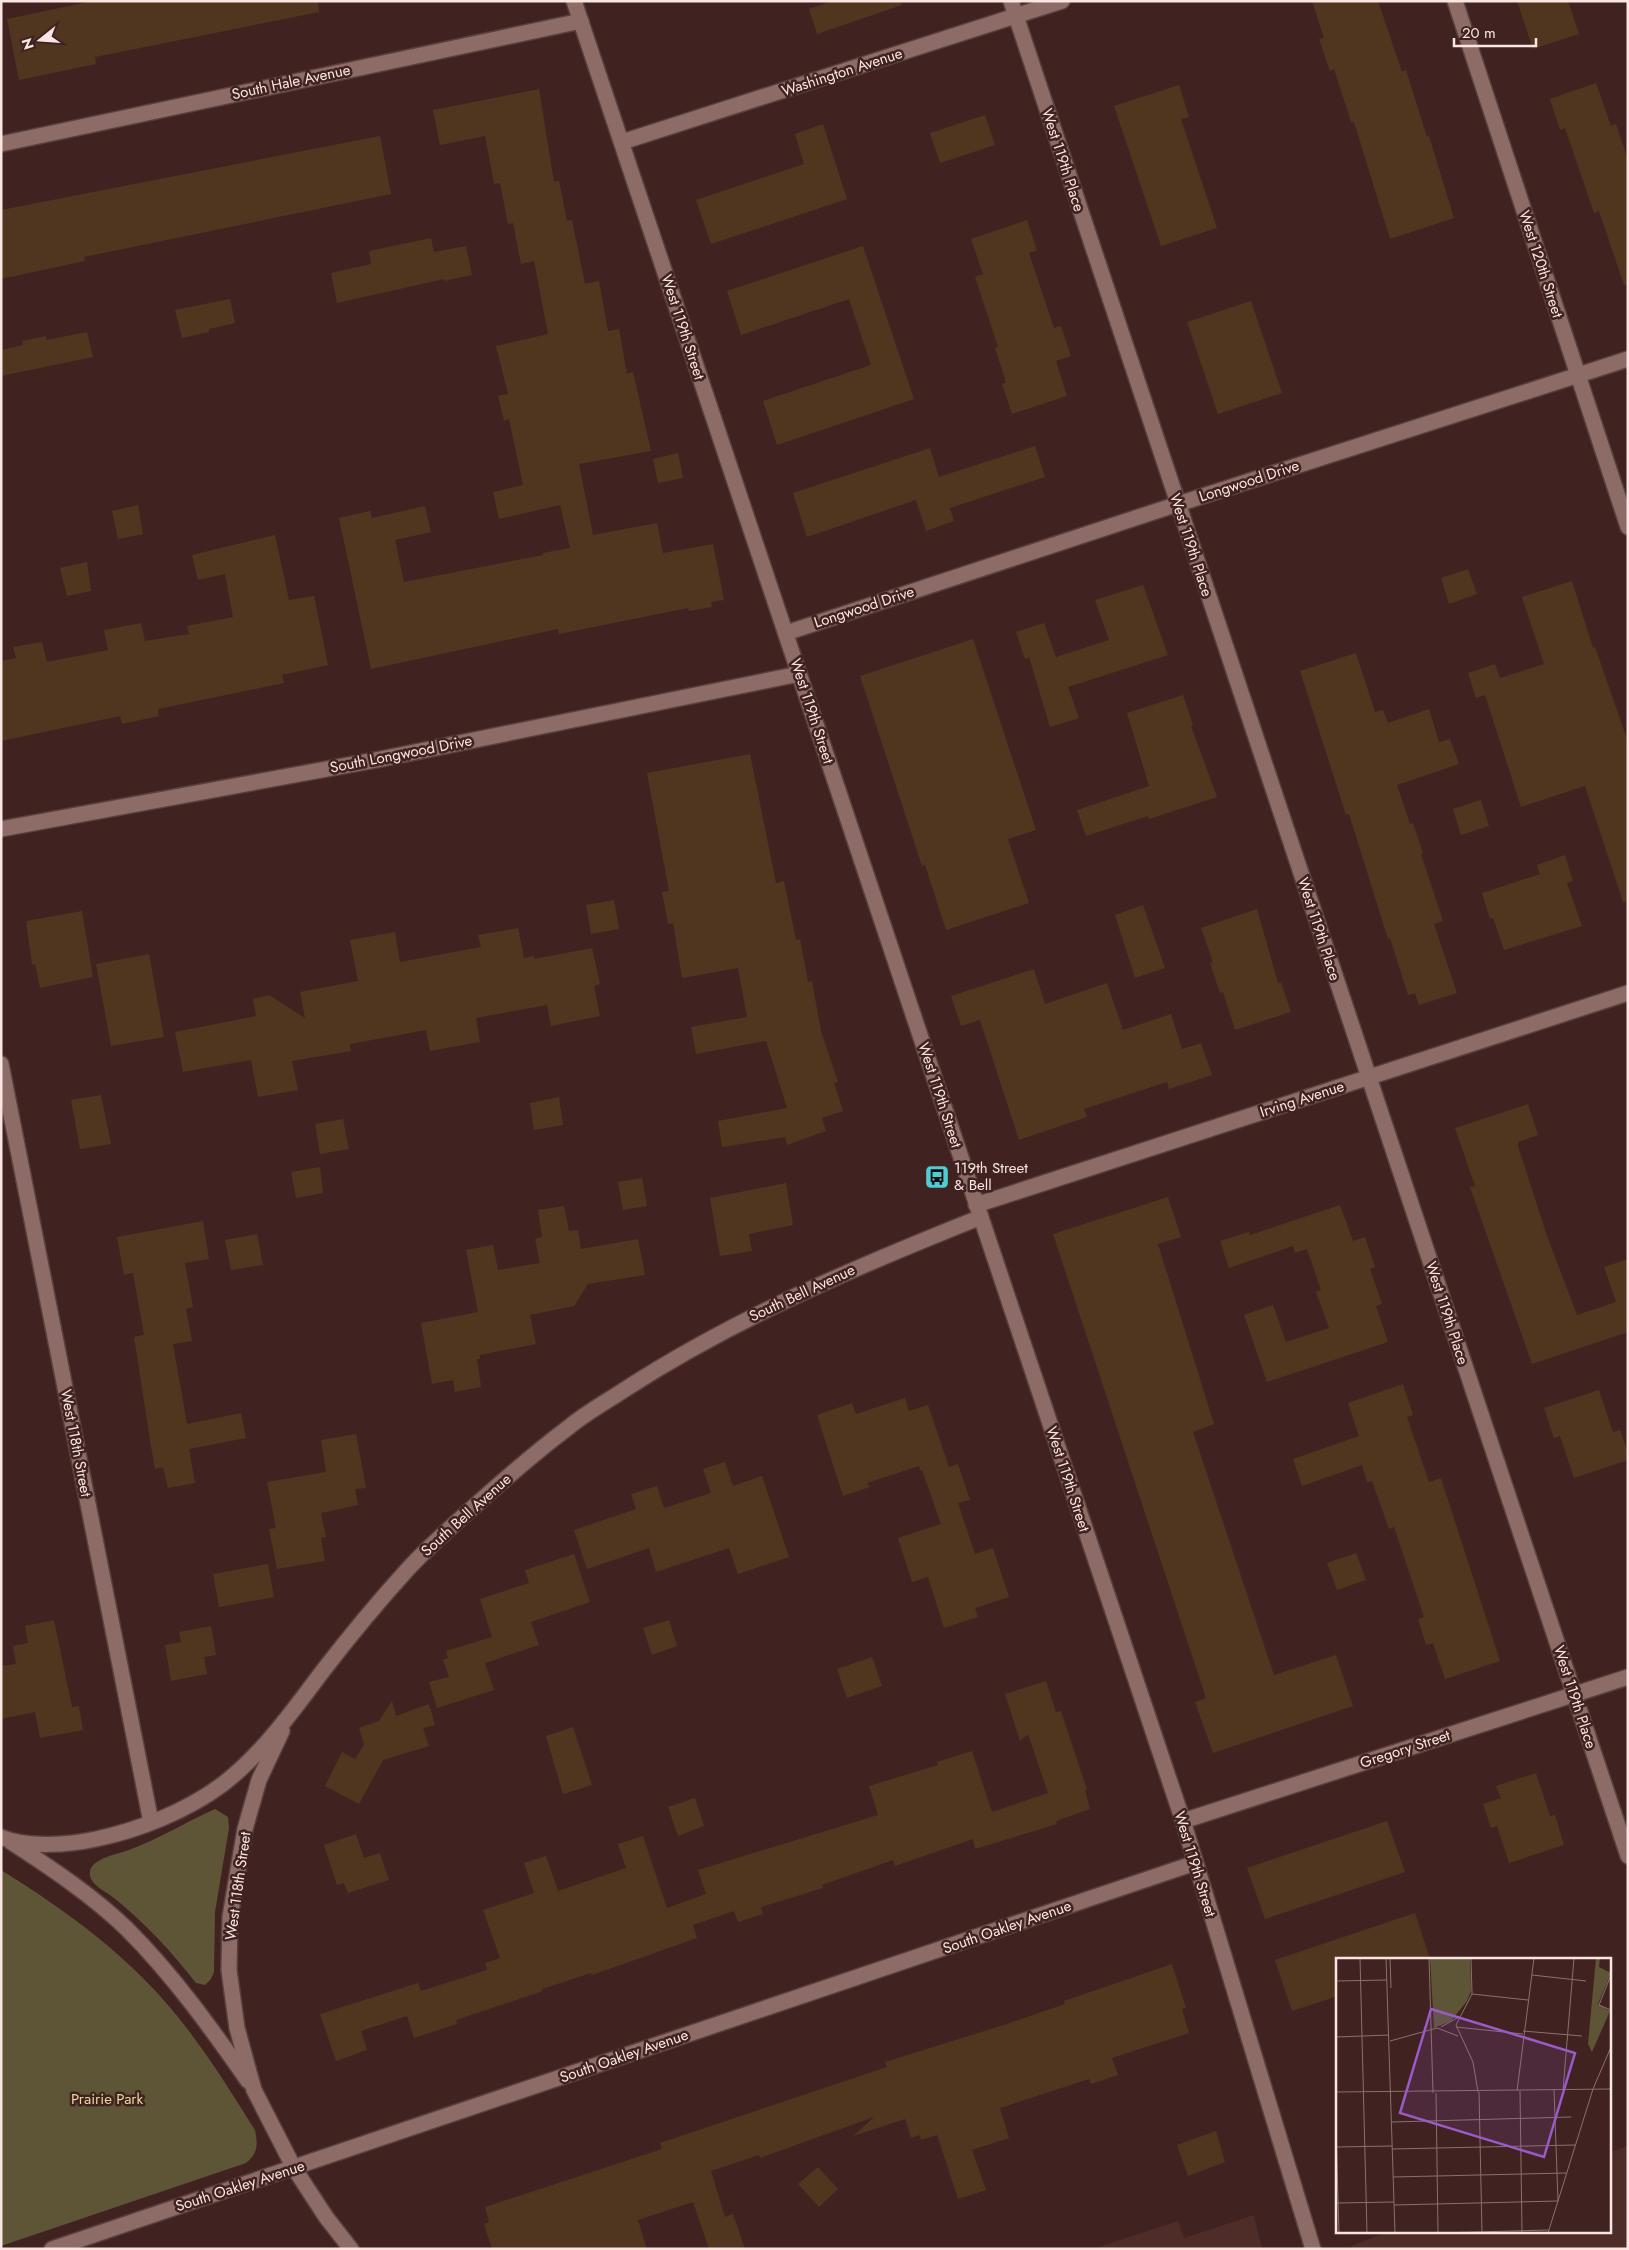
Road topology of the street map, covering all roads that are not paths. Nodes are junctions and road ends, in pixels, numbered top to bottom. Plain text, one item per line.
1 (574, 1) edge
2 (1011, 1) edge
3 (1062, 1) edge
4 (1455, 1) edge
5 (1016, 17) junction
6 (581, 21) junction
7 (622, 142) junction
8 (1, 144) edge
9 (1628, 359) edge
10 (1578, 376) junction
11 (1178, 504) junction
12 (1628, 527) edge
13 (786, 633) junction
14 (799, 674) junction
15 (1, 829) edge
16 (1628, 992) edge
17 (1, 1064) edge
18 (1369, 1077) junction
19 (978, 1211) junction
20 (1628, 1677) edge
21 (1574, 1694) junction
22 (288, 1718) junction
23 (1182, 1821) junction
24 (151, 1822) junction
25 (6, 1839) edge
26 (1628, 1856) edge
27 (1195, 1863) junction
28 (254, 2090) junction
29 (294, 2168) junction
30 (52, 2249) edge
31 (351, 2249) edge
32 (1313, 2249) edge

1 - 6 street, West 119th Street
2 - 5 street, West 119th Place
3 - 5 street, Washington Avenue
4 - 10 street, West 120th Street
5 - 7 street, Washington Avenue
5 - 11 street, West 119th Place
6 - 7 street, West 119th Street
6 - 8 street, South Hale Avenue
7 - 13 street, West 119th Street
9 - 10 street, Longwood Drive
10 - 11 street, Longwood Drive
10 - 12 street, West 120th Street
11 - 13 street, Longwood Drive
11 - 18 street, West 119th Place
13 - 14 street, West 119th Street
14 - 15 street, South Longwood Drive
14 - 19 street, West 119th Street
16 - 18 street, Irving Avenue
17 - 24 street, West 118th Street
18 - 19 street, Irving Avenue
18 - 21 street, West 119th Place
19 - 22 street, South Bell Avenue
19 - 23 street, West 119th Street
20 - 21 street, Gregory Street
21 - 23 street, Gregory Street
21 - 26 street, West 119th Place
22 - 24 street, South Bell Avenue
22 - 28 street, West 118th Street
23 - 27 street, West 119th Street
24 - 25 street, South Bell Avenue
25 - 28 street, West 118th Street
27 - 29 street, South Oakley Avenue
27 - 32 street, West 119th Street
28 - 29 street, West 118th Street
29 - 30 street, South Oakley Avenue
29 - 31 street, West 118th Street

